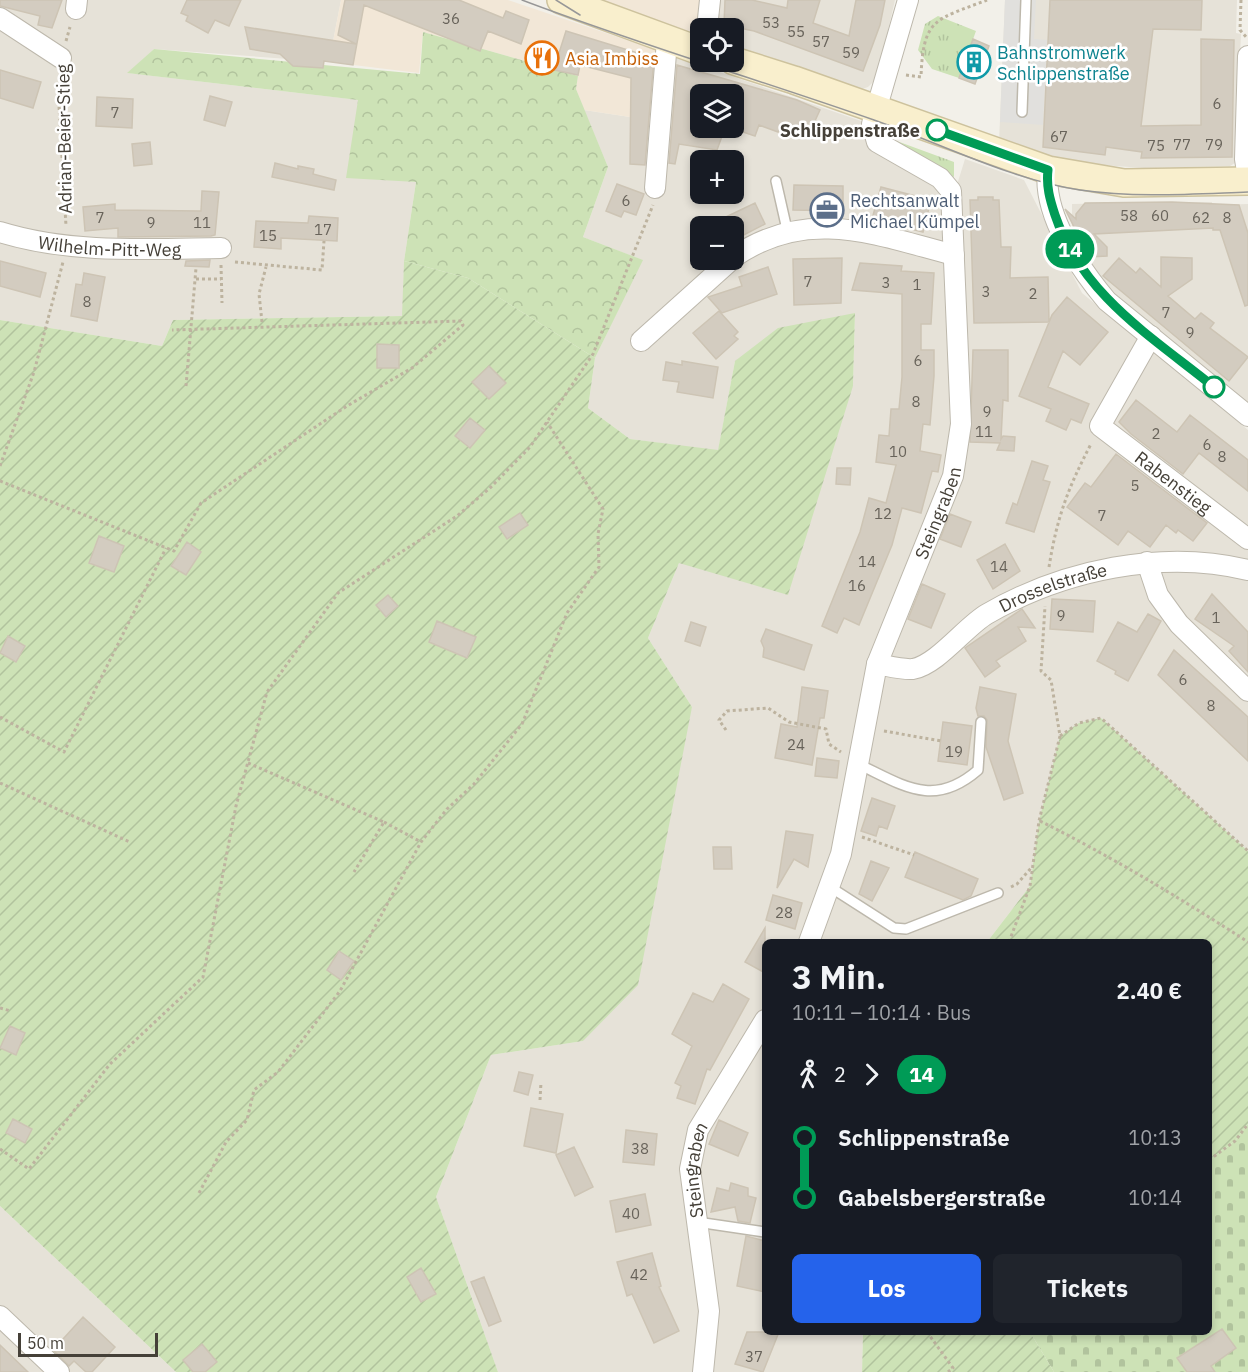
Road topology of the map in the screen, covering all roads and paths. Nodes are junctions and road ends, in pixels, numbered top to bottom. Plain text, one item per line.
1 (561, 0) edge
2 (710, 0) edge
3 (987, 0) edge
4 (1026, 0) edge
5 (911, 1) edge
6 (1241, 2) edge
7 (1248, 4) edge
8 (76, 5) edge
9 (0, 18) edge
10 (707, 18) edge
11 (1248, 40) edge
12 (667, 41) junction
13 (690, 43) edge
14 (1248, 56) edge
15 (61, 58) junction
16 (744, 65) edge
17 (901, 74) dead end
18 (876, 109) junction
19 (1022, 112) dead end
20 (1048, 170) junction
21 (1248, 180) edge
22 (776, 181) dead end
23 (655, 188) joint
24 (0, 232) edge
25 (788, 234) junction
26 (324, 241) dead end
27 (67, 245) junction
28 (744, 253) edge
29 (221, 254) junction
30 (954, 255) junction
31 (266, 267) junction
32 (196, 268) dead end
33 (719, 270) edge
34 (196, 279) junction
35 (222, 279) junction
36 (222, 303) dead end
37 (262, 322) dead end
38 (192, 329) junction
39 (172, 330) dead end
40 (1151, 336) junction
41 (641, 341) dead end
42 (186, 386) dead end
43 (1248, 416) edge
44 (547, 422) junction
45 (1100, 426) junction
46 (0, 466) edge
47 (0, 481) edge
48 (1248, 539) edge
49 (166, 548) junction
50 (1147, 562) junction
51 (1248, 570) edge
52 (1046, 586) junction
53 (877, 664) junction
54 (1248, 691) edge
55 (0, 717) edge
56 (981, 723) dead end
57 (864, 728) junction
58 (726, 730) dead end
59 (1060, 736) junction
60 (941, 741) dead end
61 (248, 763) junction
62 (857, 764) junction
63 (0, 783) edge
64 (1040, 821) junction
65 (384, 822) junction
66 (845, 832) junction
67 (130, 842) dead end
68 (421, 842) junction
69 (1248, 851) edge
70 (914, 855) dead end
71 (1033, 865) junction
72 (354, 872) dead end
73 (830, 887) junction
74 (998, 893) joint
75 (810, 939) edge
76 (1010, 939) edge
77 (1248, 942) edge
78 (0, 1008) edge
79 (11, 1011) dead end
80 (762, 1025) edge
81 (541, 1082) dead end
82 (540, 1100) dead end
83 (1248, 1124) edge
84 (0, 1149) edge
85 (1212, 1158) edge
86 (199, 1193) dead end
87 (697, 1222) junction
88 (762, 1232) edge
89 (0, 1316) edge
90 (929, 1335) edge
91 (59, 1372) edge
92 (703, 1372) edge
93 (948, 1372) edge

1 - 12 street
2 - 10 street
3 - 17 path
4 - 19 lane
5 - 18 street
6 - 7 path
6 - 11 path
8 - 15 path, Adrian-Beier-Stieg
9 - 15 street
12 - 13 street
12 - 23 street
14 - 21 street
15 - 27 path, Adrian-Beier-Stieg
16 - 18 street
18 - 20 street
18 - 30 street, Steingraben
20 - 21 street
20 - 40 street
22 - 25 lane
23 - 44 path
24 - 27 street, Wilhelm-Pitt-Weg
25 - 28 street
25 - 30 street
26 - 31 path
27 - 29 street, Wilhelm-Pitt-Weg
27 - 46 path, Adrian-Beier-Stieg
29 - 31 path
29 - 35 path
30 - 53 street, Steingraben
31 - 37 path
32 - 34 path
33 - 41 street
34 - 35 path
34 - 38 path
35 - 36 path
38 - 39 path
38 - 42 path
38 - 49 path
40 - 43 street
40 - 45 street
44 - 61 path
44 - 68 path
45 - 48 street, Rabenstieg
45 - 52 path
47 - 49 path
49 - 55 path
50 - 51 street, Drosselstraße
50 - 52 street, Drosselstraße
50 - 54 street
52 - 53 street, Drosselstraße
52 - 59 path
53 - 57 street, Steingraben
56 - 62 lane
57 - 60 path
57 - 62 street, Steingraben
58 - 62 path
59 - 64 path
59 - 69 path
61 - 65 path
61 - 84 path
62 - 66 street, Steingraben
63 - 67 path
64 - 71 path
64 - 77 path
65 - 68 path
65 - 72 path
66 - 70 path
66 - 73 street, Steingraben
68 - 86 path
71 - 74 path
71 - 76 path
73 - 74 lane
73 - 75 street, Steingraben
78 - 79 path
80 - 87 street, Steingraben
81 - 82 path
83 - 85 path
87 - 88 lane
87 - 92 street, Steingraben
89 - 91 street
90 - 93 path

